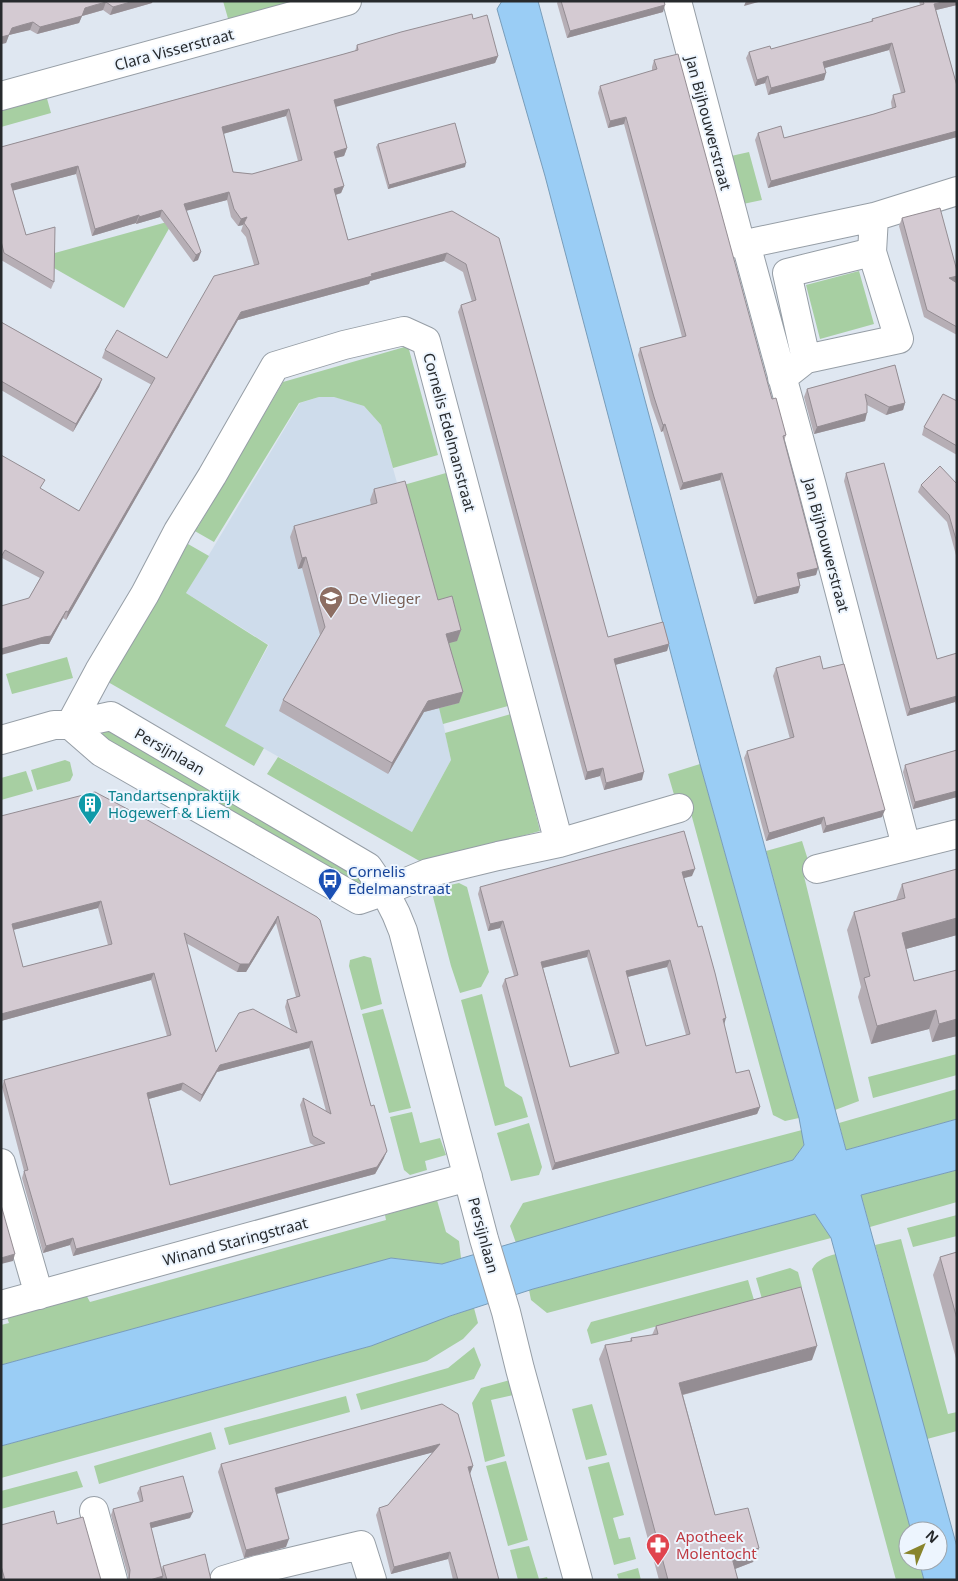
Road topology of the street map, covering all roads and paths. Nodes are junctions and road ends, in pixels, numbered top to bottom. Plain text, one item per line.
1 (348, 1) edge
2 (677, 1) edge
3 (1, 96) edge
4 (957, 191) edge
5 (874, 217) junction
6 (743, 245) junction
7 (872, 252) junction
8 (806, 360) junction
9 (782, 378) junction
10 (70, 725) junction
11 (1, 740) edge
12 (679, 808) dead end
13 (957, 834) edge
14 (559, 843) junction
15 (906, 846) junction
16 (817, 869) dead end
17 (386, 892) junction
18 (1, 1163) edge
19 (468, 1177) junction
20 (39, 1295) junction
21 (1, 1305) edge
22 (94, 1511) dead end
23 (298, 1570) edge
24 (113, 1580) edge
25 (224, 1580) edge
26 (372, 1580) edge
27 (578, 1580) edge

1 - 3 street, Clara Visserstraat
2 - 6 street, Jan Bijhouwerstraat
4 - 5 street
5 - 6 street
5 - 7 street
6 - 9 street, Jan Bijhouwerstraat
7 - 8 street
7 - 8 street
8 - 9 street
9 - 15 street, Jan Bijhouwerstraat
10 - 11 street, Persijnlaan
10 - 14 street, Cornelis Edelmanstraat
10 - 17 street
10 - 17 street, Persijnlaan
12 - 14 street
13 - 15 street
14 - 17 street
15 - 16 street
17 - 19 street, Persijnlaan
18 - 20 street
19 - 20 street, Winand Staringstraat
19 - 27 street, Persijnlaan
20 - 21 street, Winand Staringstraat
22 - 24 street
23 - 25 street
23 - 26 street

